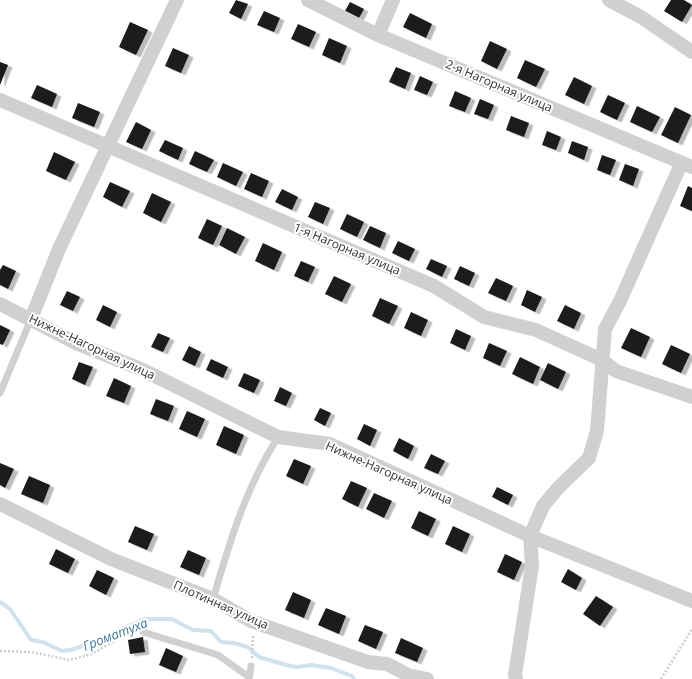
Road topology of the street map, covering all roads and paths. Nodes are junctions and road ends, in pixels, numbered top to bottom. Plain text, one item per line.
1 (177, 0) edge
2 (308, 0) edge
3 (393, 0) edge
4 (609, 0) edge
5 (378, 35) junction
6 (692, 52) edge
7 (0, 100) edge
8 (107, 147) junction
9 (687, 165) edge
10 (0, 304) edge
11 (31, 319) junction
12 (602, 360) junction
13 (0, 393) edge
14 (692, 397) edge
15 (278, 437) junction
16 (0, 504) edge
17 (530, 536) junction
18 (213, 599) junction
19 (692, 601) edge
20 (692, 629) edge
21 (144, 632) joint
22 (252, 635) dead end
23 (0, 651) edge
24 (251, 666) joint
25 (249, 678) edge
26 (427, 679) edge
27 (516, 679) edge
28 (661, 679) edge

1 - 8 street
2 - 5 street, 2-я Нагорная улица
3 - 5 street
4 - 6 street
5 - 9 street, 2-я Нагорная улица
7 - 8 street, 1-я Нагорная улица
8 - 11 street
8 - 12 street, 1-я Нагорная улица
9 - 12 street
10 - 11 street, Нижне-Нагорная улица
11 - 13 lane
11 - 15 street, Нижне-Нагорная улица
12 - 14 street, 1-я Нагорная улица
12 - 17 street
15 - 17 street, Нижне-Нагорная улица
15 - 18 lane
16 - 18 street, Плотинная улица
17 - 19 street, Нижне-Нагорная улица
17 - 27 street
18 - 26 street, Плотинная улица
20 - 28 path
21 - 23 path
21 - 25 lane
22 - 24 path
24 - 25 lane

